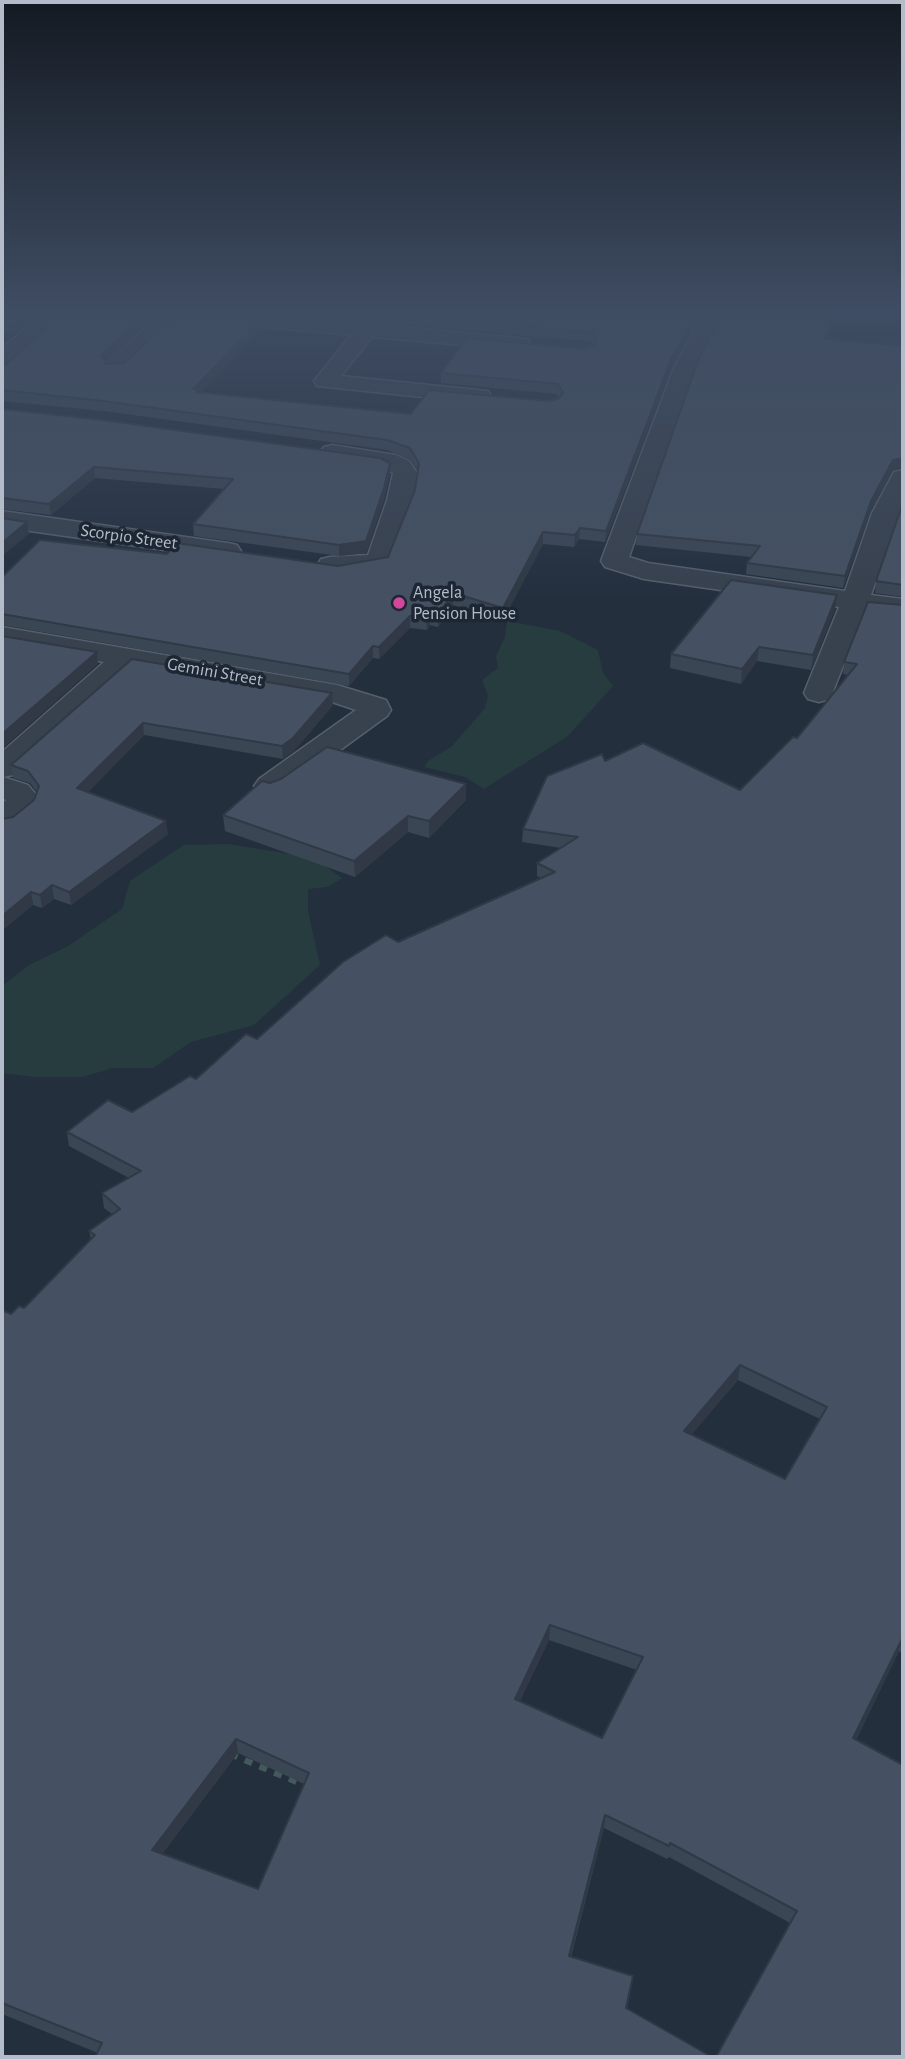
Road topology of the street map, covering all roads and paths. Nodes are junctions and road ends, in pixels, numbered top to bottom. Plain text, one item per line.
1 (669, 409) edge
2 (306, 449) edge
3 (903, 477) edge
4 (2, 519) edge
5 (258, 555) edge
6 (312, 563) edge
7 (855, 601) junction
8 (903, 607) edge
9 (2, 636) edge
10 (128, 657) junction
11 (819, 693) dead end
12 (2, 768) edge
13 (270, 786) edge
14 (2, 787) edge
15 (2, 821) edge
16 (220, 1749) edge
17 (318, 1795) edge

1 - 7 street
2 - 6 street
3 - 7 street
4 - 5 street, Scorpio Street
7 - 8 street
7 - 11 street
9 - 10 street, Gemini Street
10 - 12 street
10 - 13 street, Gemini Street
14 - 15 street
16 - 17 path

